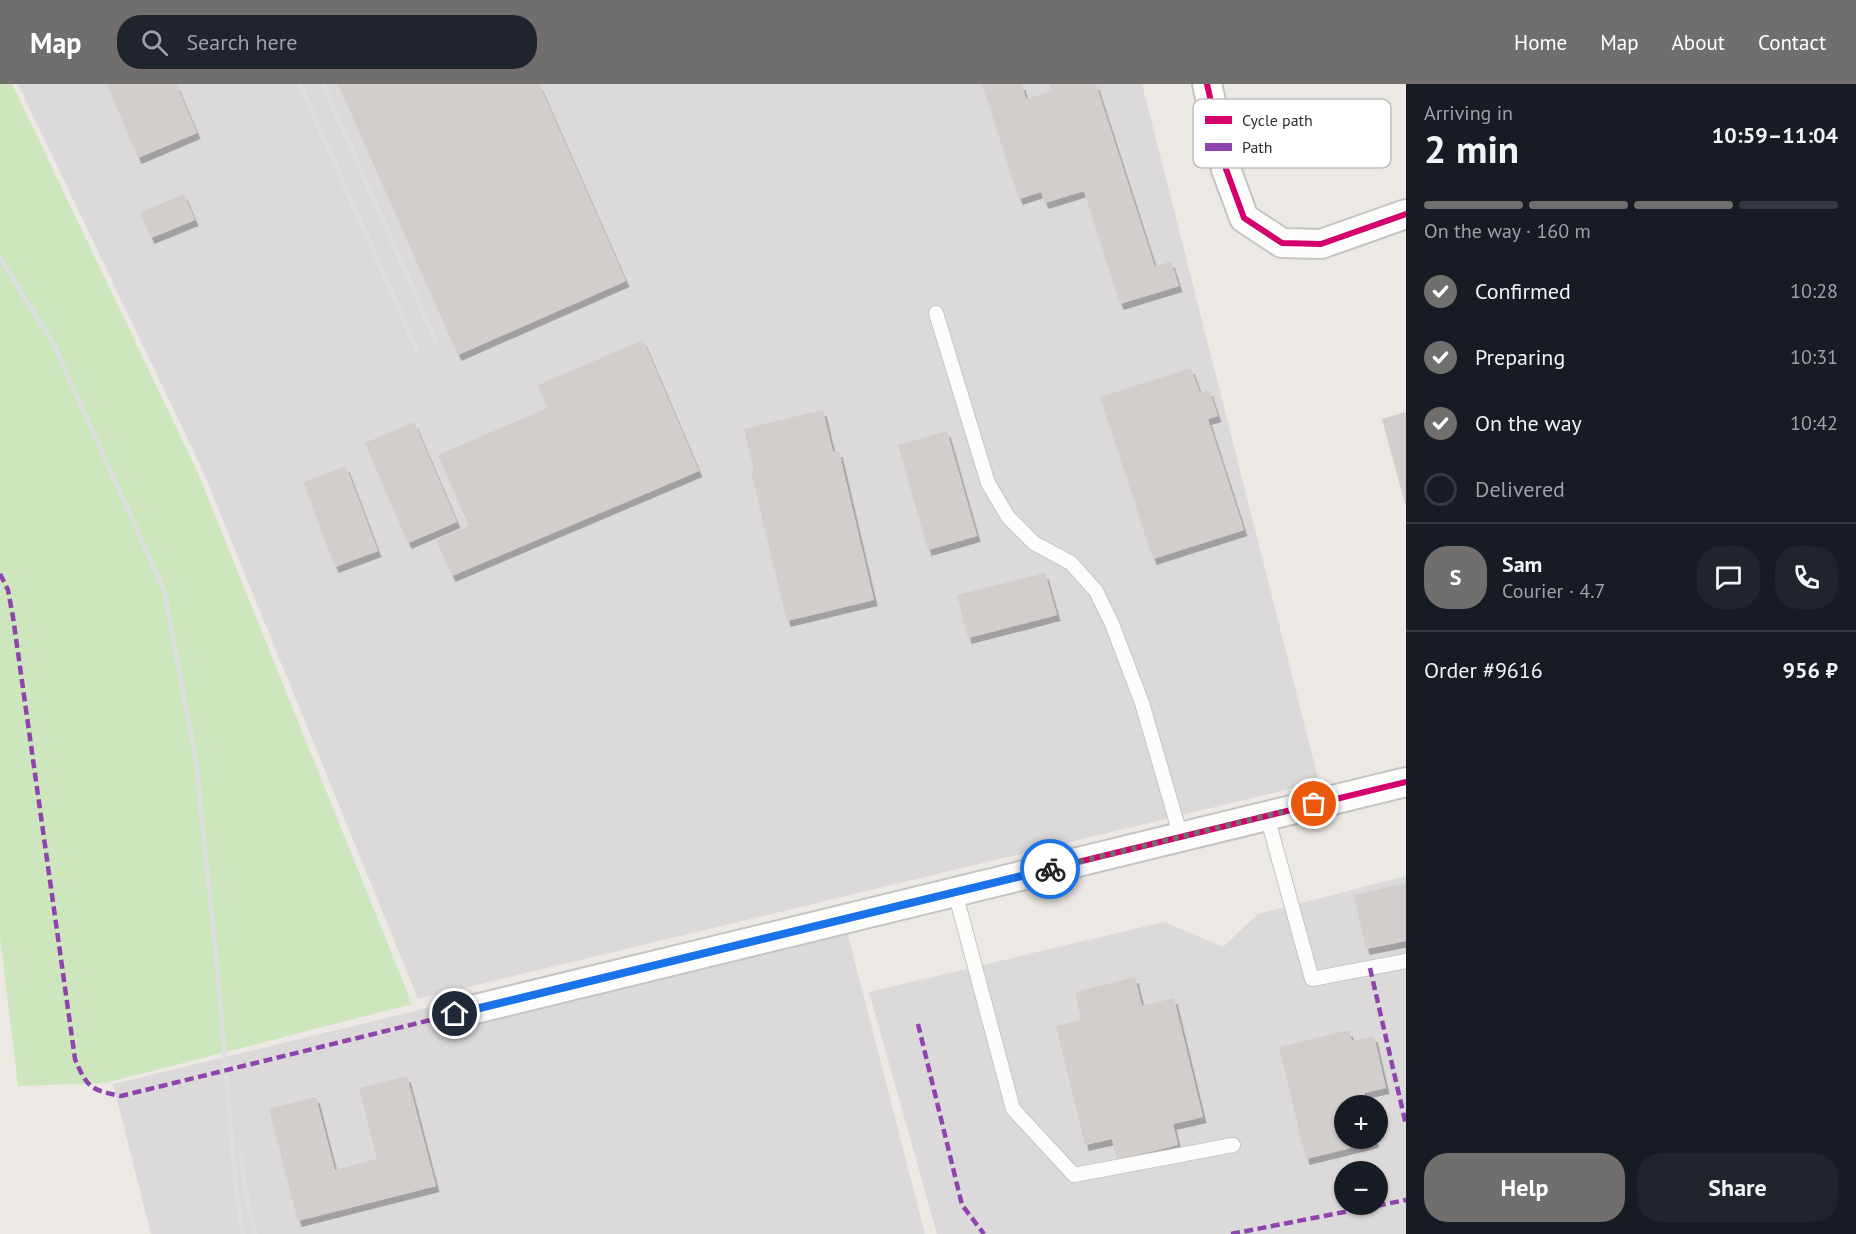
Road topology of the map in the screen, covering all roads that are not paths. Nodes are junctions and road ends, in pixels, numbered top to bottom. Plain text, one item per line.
1 (1207, 84) edge
2 (1210, 99) edge
3 (1226, 168) edge
4 (1406, 214) edge
5 (936, 313) dead end
6 (1406, 782) edge
7 (1268, 816) junction
8 (1181, 837) junction
9 (955, 892) junction
10 (1406, 961) edge
11 (455, 1014) dead end
12 (1233, 1145) dead end

1 - 2 street
3 - 4 street
5 - 8 lane
6 - 7 street
7 - 8 street
7 - 10 lane
8 - 9 street
9 - 11 street
9 - 12 lane

